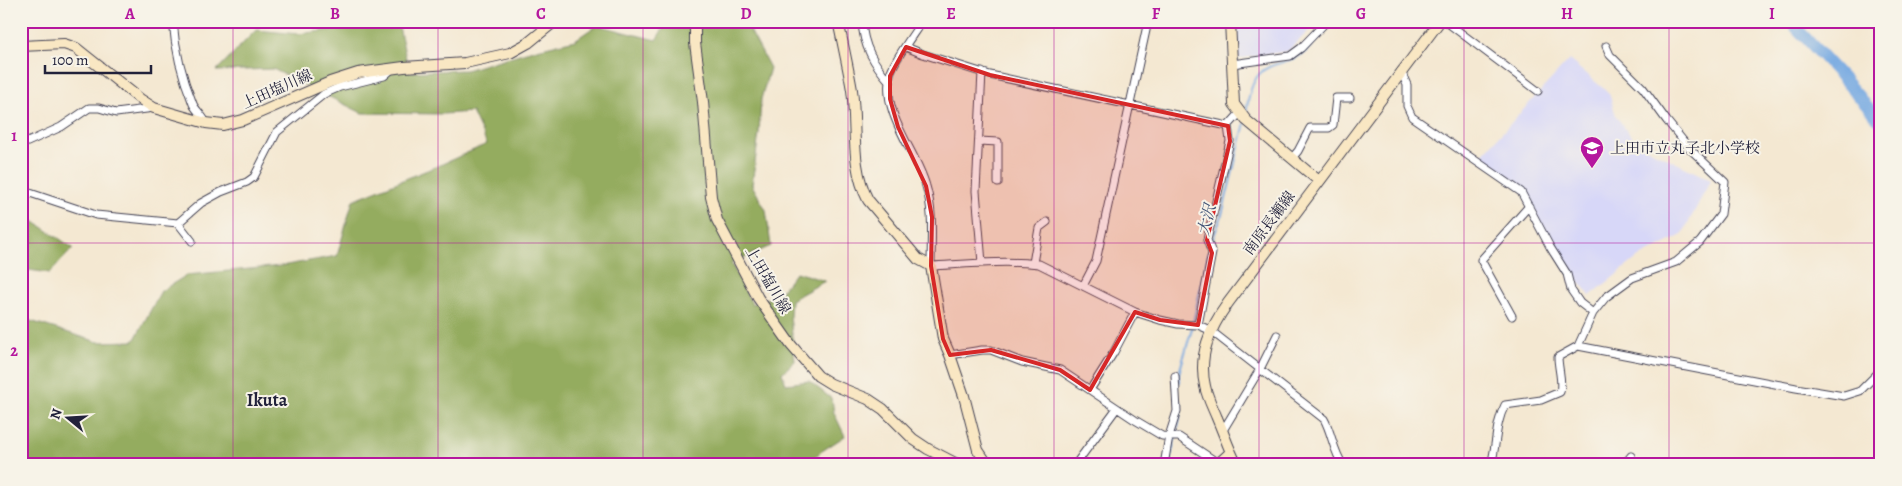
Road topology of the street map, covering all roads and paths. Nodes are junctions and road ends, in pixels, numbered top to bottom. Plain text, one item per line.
1 (173, 21) edge
2 (555, 21) edge
3 (695, 21) edge
4 (838, 21) edge
5 (862, 21) edge
6 (922, 21) edge
7 (1148, 21) edge
8 (1230, 21) edge
9 (1327, 21) edge
10 (1440, 21) edge
11 (1445, 21) edge
12 (21, 46) edge
13 (1606, 46) dead end
14 (906, 47) junction
15 (1232, 64) junction
16 (392, 69) junction
17 (1401, 71) junction
18 (982, 72) junction
19 (890, 82) junction
20 (1538, 90) dead end
21 (1350, 98) dead end
22 (1129, 104) junction
23 (154, 108) junction
24 (1240, 113) junction
25 (206, 123) junction
26 (1228, 126) junction
27 (979, 141) junction
28 (21, 145) edge
29 (1292, 158) junction
30 (1319, 181) junction
31 (998, 183) dead end
32 (21, 190) edge
33 (1529, 206) junction
34 (1046, 222) dead end
35 (178, 223) junction
36 (192, 241) dead end
37 (982, 263) junction
38 (1033, 264) junction
39 (931, 266) junction
40 (1083, 286) junction
41 (1135, 312) junction
42 (1593, 313) junction
43 (1512, 316) dead end
44 (1198, 325) junction
45 (1210, 330) junction
46 (1277, 335) dead end
47 (1578, 346) junction
48 (950, 355) junction
49 (1260, 368) junction
50 (1881, 370) edge
51 (1175, 376) dead end
52 (1090, 390) junction
53 (1117, 408) junction
54 (1222, 432) junction
55 (1169, 436) junction
56 (1230, 453) junction
57 (1631, 456) dead end
58 (957, 464) edge
59 (1217, 464) edge
60 (988, 465) edge
61 (1076, 465) edge
62 (1164, 465) edge
63 (1237, 465) edge
64 (1343, 465) edge
65 (1491, 465) edge
66 (1624, 465) edge

1 - 25 street
2 - 16 main road, 上田塩川線
3 - 58 main road, 上田塩川線
4 - 39 main road
5 - 19 street
6 - 14 street
7 - 22 street
8 - 15 main road
9 - 15 street
10 - 17 main road, 南原長瀬線
11 - 20 street
12 - 23 main road, 上田塩川線
13 - 42 street
14 - 18 street
14 - 19 street
15 - 24 main road
16 - 25 main road, 上田塩川線
16 - 35 street
17 - 30 main road, 南原長瀬線
17 - 33 street
18 - 22 street
18 - 27 street
19 - 39 street
21 - 29 street
22 - 26 street
22 - 40 street
23 - 25 main road, 上田塩川線
23 - 28 street
24 - 26 street
24 - 29 main road
26 - 44 street
27 - 31 street
27 - 37 street
29 - 30 main road
30 - 45 main road, 南原長瀬線
32 - 35 street
33 - 42 street
33 - 43 street
34 - 38 street
35 - 36 street
37 - 38 street
37 - 39 street
38 - 40 street
39 - 48 main road
40 - 41 street
41 - 44 street
41 - 52 street
42 - 47 street
44 - 45 street
45 - 49 street
45 - 54 main road, 南原長瀬線
46 - 49 street
47 - 50 street
47 - 65 street
48 - 52 street
48 - 60 main road
49 - 54 street
49 - 64 street
51 - 55 street
52 - 53 street
53 - 55 street
53 - 61 street
54 - 56 main road, 南原長瀬線
55 - 59 street
55 - 62 street
56 - 59 main road
56 - 63 main road, 南原長瀬線
57 - 66 street

